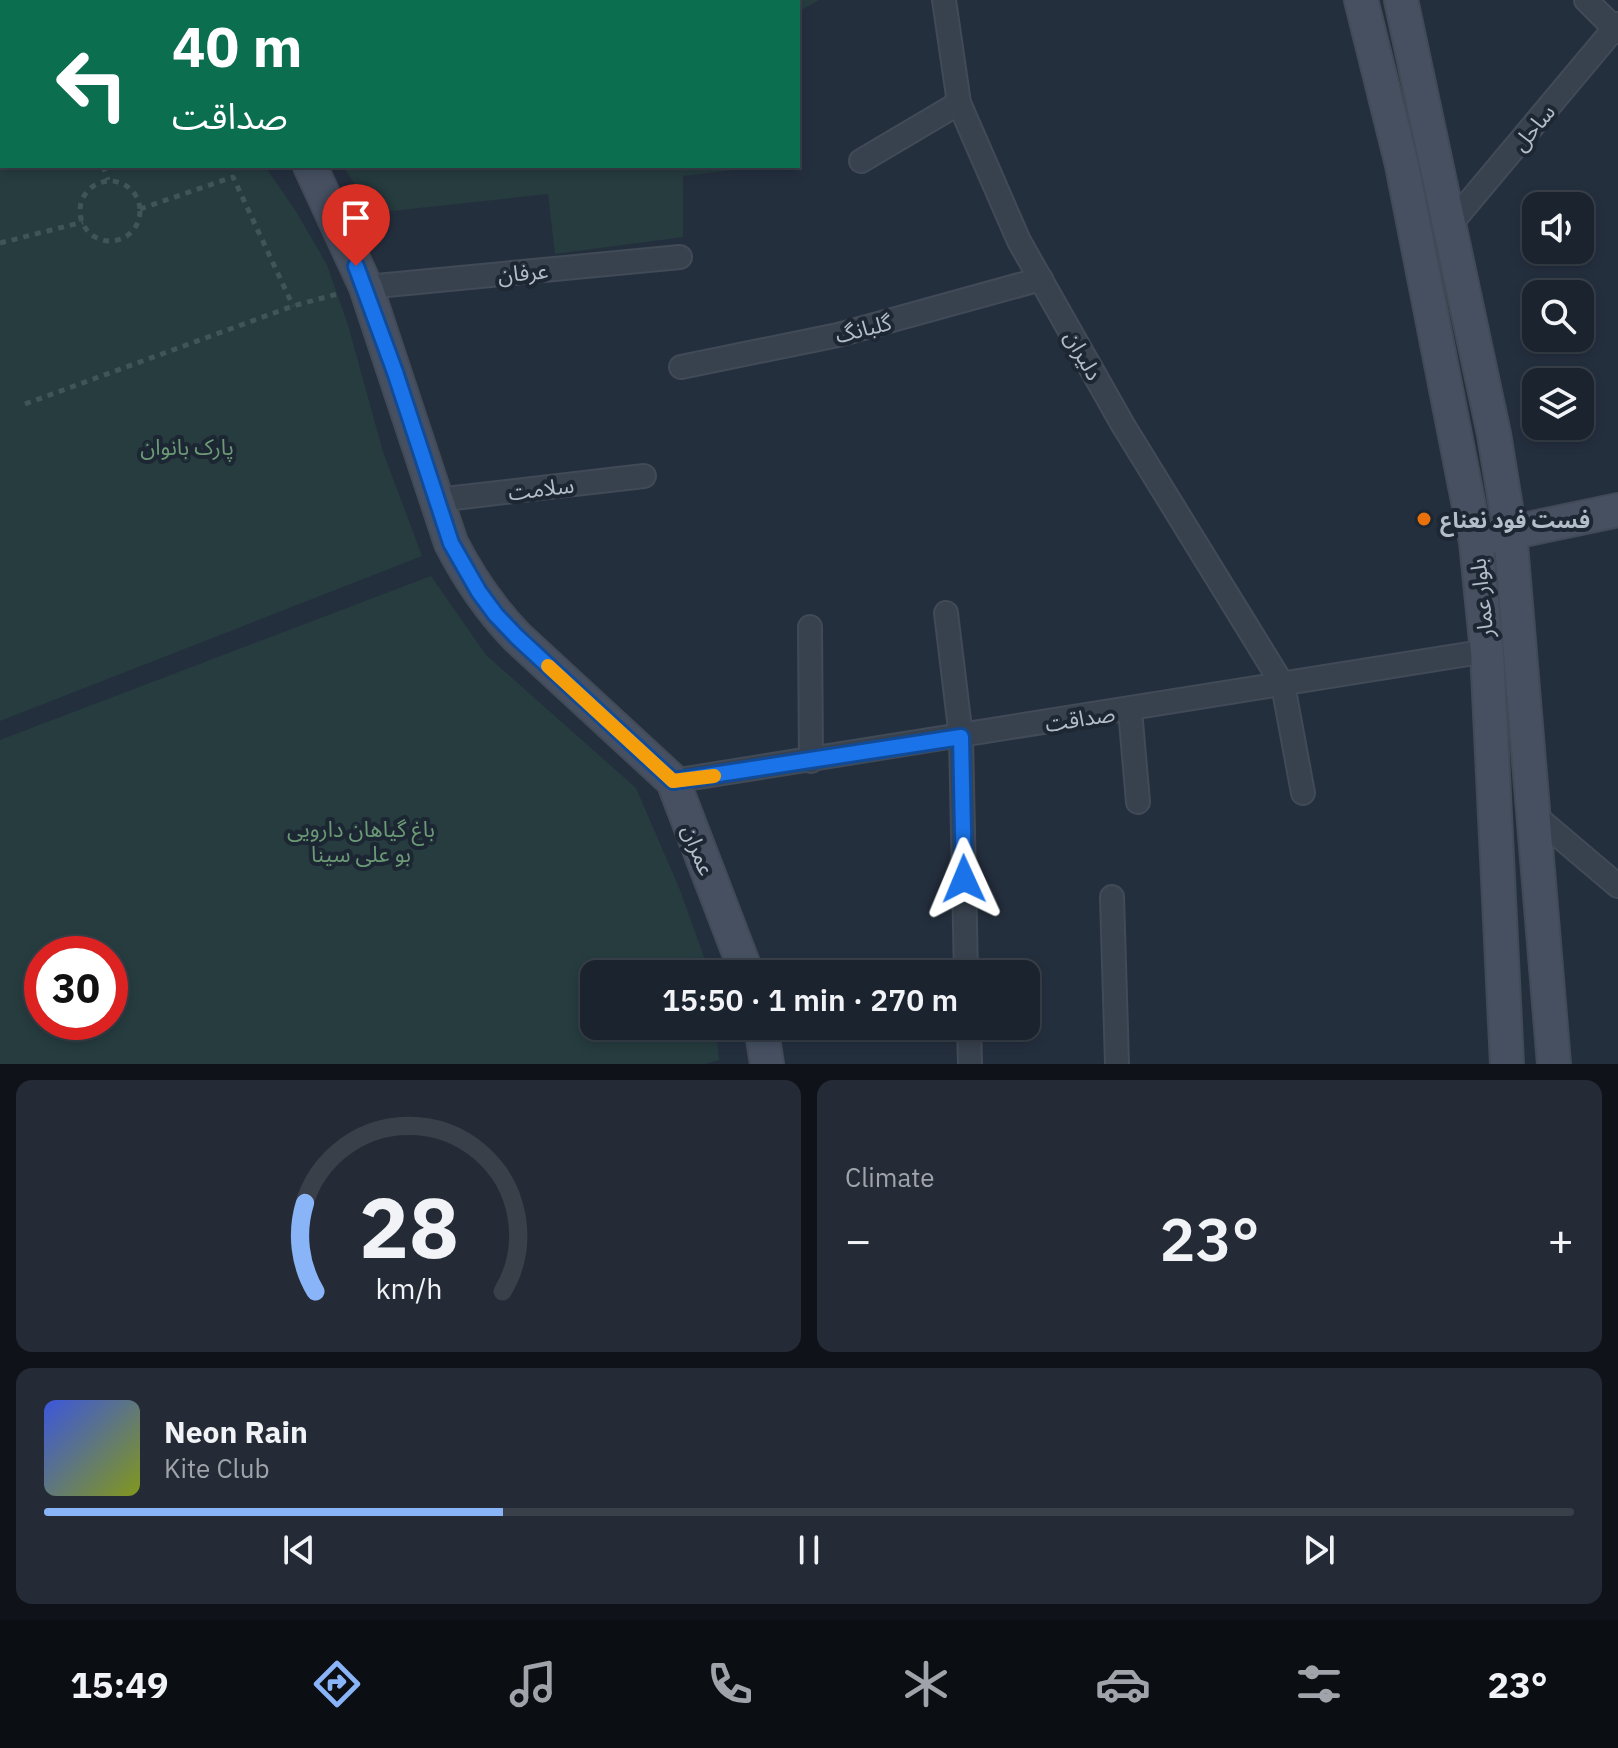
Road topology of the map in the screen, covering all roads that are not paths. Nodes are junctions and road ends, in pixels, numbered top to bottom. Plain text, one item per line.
1 (944, 0) edge
2 (1361, 0) edge
3 (1401, 0) edge
4 (1586, 0) edge
5 (1617, 28) edge
6 (959, 103) junction
7 (861, 161) dead end
8 (311, 168) edge
9 (1449, 226) junction
10 (680, 257) dead end
11 (1041, 279) junction
12 (366, 287) junction
13 (681, 367) dead end
14 (644, 476) dead end
15 (437, 500) junction
16 (1618, 510) edge
17 (1510, 532) junction
18 (1476, 542) junction
19 (946, 613) dead end
20 (810, 627) dead end
21 (1487, 651) junction
22 (1283, 685) junction
23 (1130, 710) junction
24 (961, 737) junction
25 (811, 761) junction
26 (673, 781) junction
27 (1303, 793) dead end
28 (1138, 802) dead end
29 (1533, 814) junction
30 (1618, 886) edge
31 (1112, 897) dead end
32 (742, 960) edge
33 (966, 960) edge
34 (763, 1040) edge
35 (969, 1040) edge
36 (767, 1064) edge
37 (970, 1064) edge
38 (1117, 1064) edge
39 (1507, 1064) edge
40 (1554, 1064) edge

1 - 6 street, دلیران
2 - 18 main road, بلوار عمار
3 - 9 main road, بلوار عمار
4 - 5 street
5 - 9 street, ساحل
6 - 7 street
6 - 11 street, دلیران
8 - 12 main road, عمران
9 - 17 main road, بلوار عمار
10 - 12 street, عرفان
11 - 13 street, گلبانگ
11 - 22 street, دلیران
12 - 15 main road, عمران
14 - 15 street, سلامت
15 - 26 main road, عمران
16 - 17 main road
17 - 18 main road
17 - 29 main road, بلوار عمار
18 - 21 main road, بلوار عمار
19 - 24 street
20 - 25 street
21 - 22 street, صداقت
21 - 39 main road, بلوار عمار
22 - 23 street, صداقت
22 - 27 street
23 - 24 street, صداقت
23 - 28 street
24 - 25 street, صداقت
24 - 33 street
25 - 26 street, صداقت
26 - 32 main road, عمران
29 - 30 street
29 - 40 main road, بلوار عمار
31 - 38 street
34 - 36 main road
35 - 37 street

